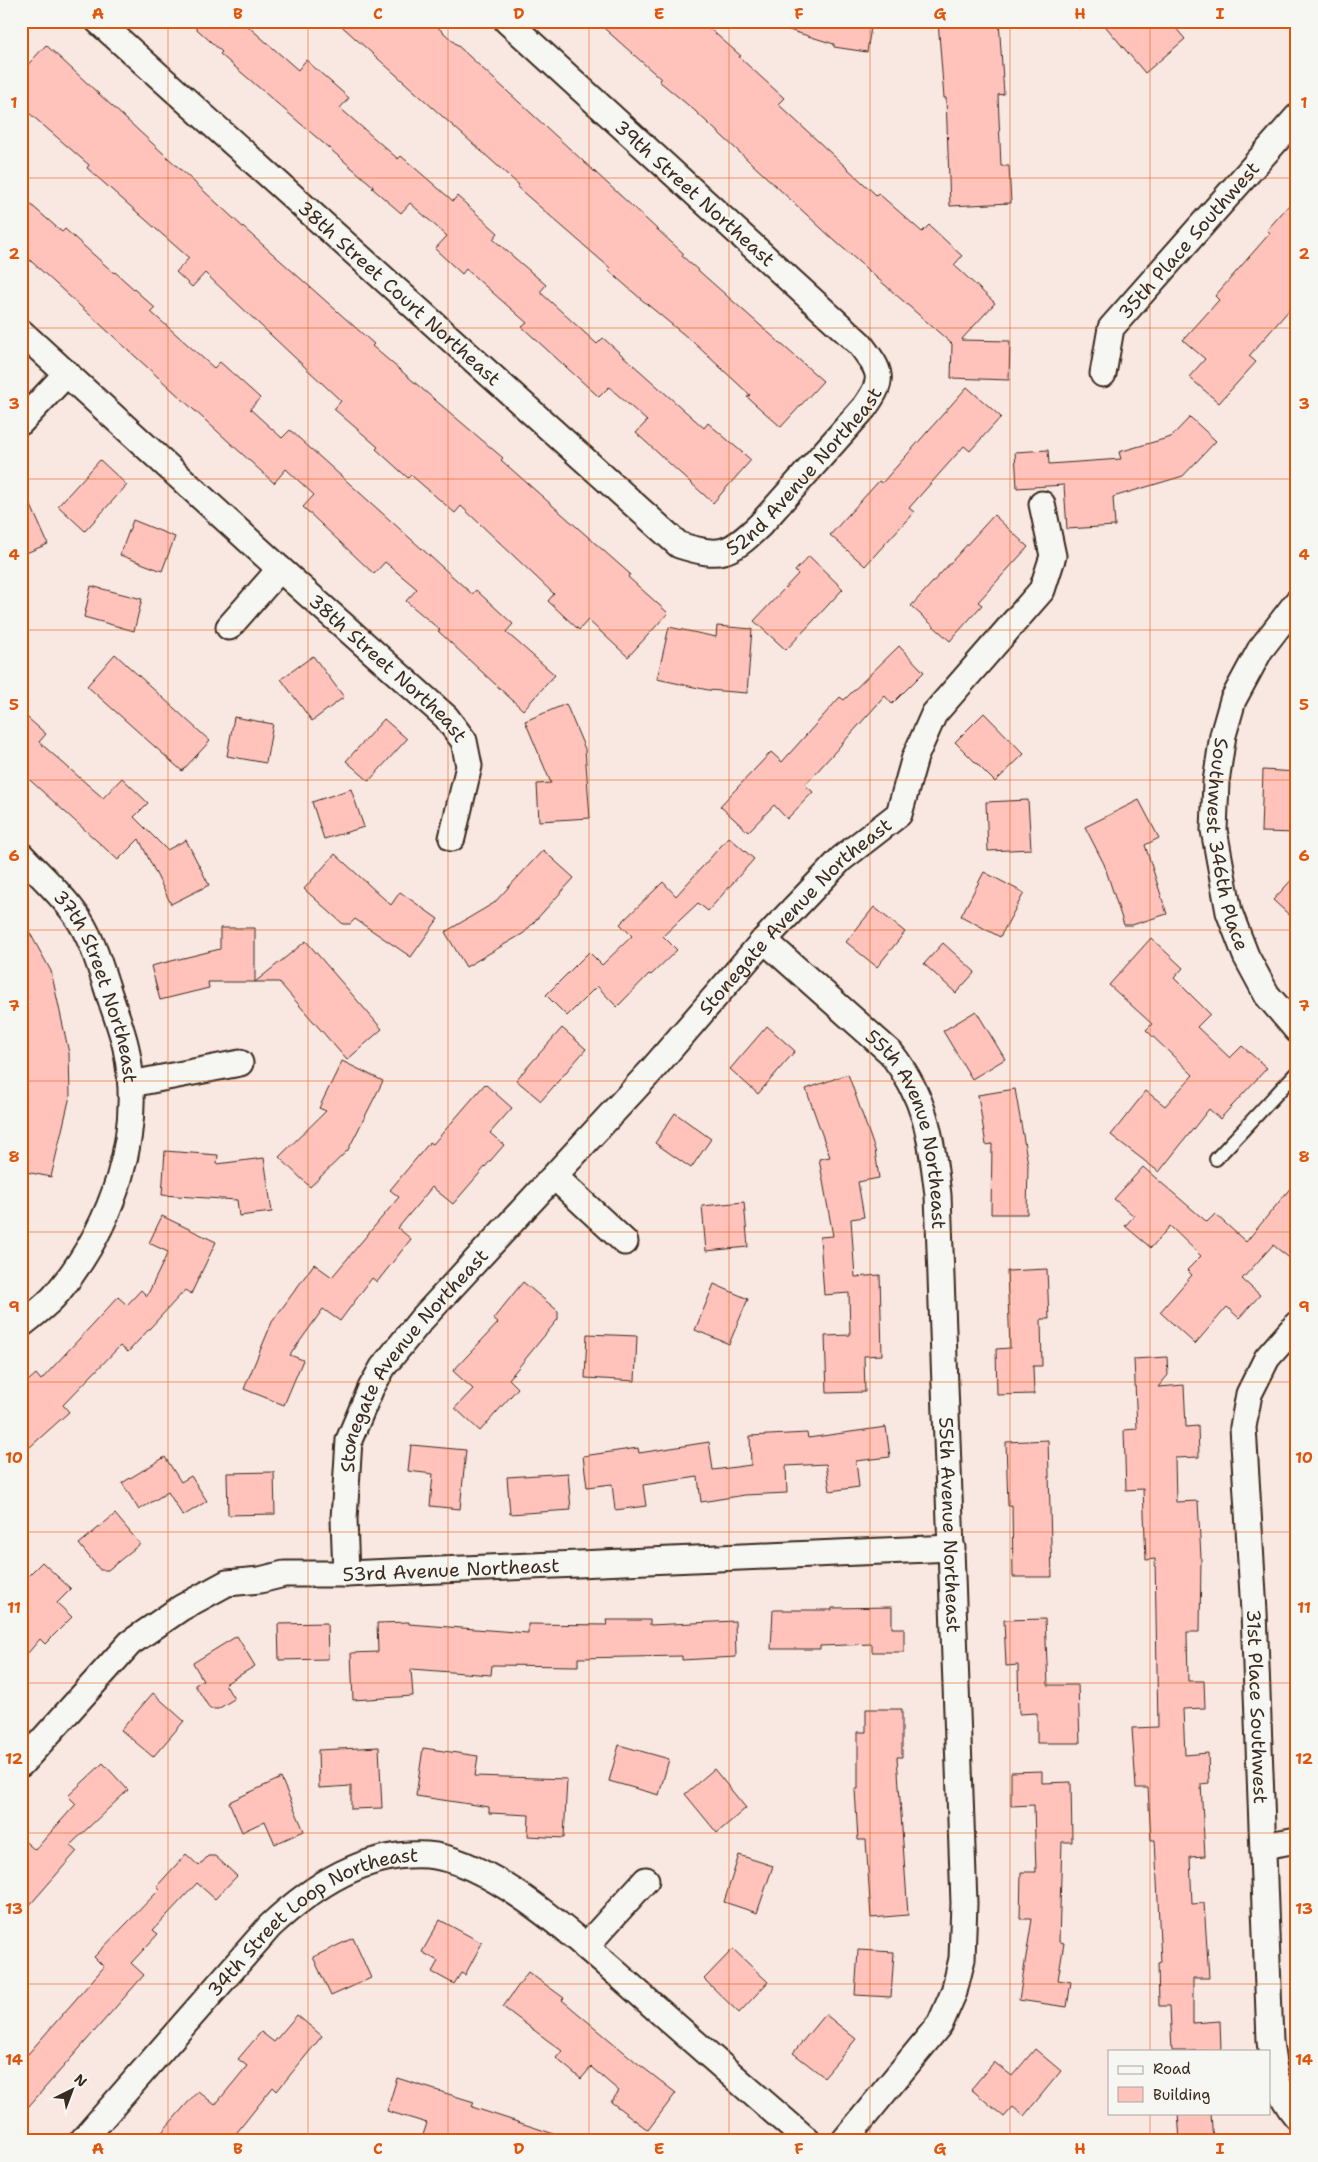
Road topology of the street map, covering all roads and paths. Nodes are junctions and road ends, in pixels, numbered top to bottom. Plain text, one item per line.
1 (98, 21) edge
2 (507, 21) edge
3 (1297, 117) edge
4 (21, 332) edge
5 (878, 368) joint
6 (67, 374) junction
7 (1102, 374) dead end
8 (21, 422) edge
9 (1042, 504) dead end
10 (708, 554) joint
11 (280, 569) junction
12 (1297, 602) edge
13 (229, 627) dead end
14 (452, 838) dead end
15 (21, 855) edge
16 (764, 940) junction
17 (1297, 1030) edge
18 (240, 1063) dead end
19 (1297, 1072) edge
20 (131, 1084) junction
21 (1216, 1159) dead end
22 (555, 1177) junction
23 (625, 1242) dead end
24 (1297, 1324) edge
25 (21, 1325) edge
26 (952, 1548) junction
27 (346, 1574) junction
28 (21, 1764) edge
29 (1297, 1840) edge
30 (1264, 1846) junction
31 (646, 1880) dead end
32 (585, 1947) junction
33 (1291, 2110) edge
34 (82, 2141) edge
35 (808, 2141) edge
36 (844, 2141) edge

1 - 10 street, 38th Street Court Northeast
2 - 5 street, 39th Street Northeast
3 - 7 street, 35th Place Southwest
4 - 6 street, 38th Street Northeast
5 - 10 street, 52nd Avenue Northeast
6 - 8 street
6 - 11 street, 38th Street Northeast
9 - 16 street, Stonegate Avenue Northeast
11 - 13 street
11 - 14 street, 38th Street Northeast
12 - 17 street, Southwest 346th Place
15 - 20 street, 37th Street Northeast
16 - 22 street, Stonegate Avenue Northeast
16 - 26 street, 55th Avenue Northeast
18 - 20 street, 37th Street Northeast
19 - 21 lane
20 - 25 street
22 - 23 street
22 - 27 street, Stonegate Avenue Northeast
24 - 30 street, 31st Place Southwest
26 - 27 street, 53rd Avenue Northeast
26 - 36 street, 55th Avenue Northeast
27 - 28 street, 53rd Avenue Northeast
29 - 30 street
30 - 33 street, 31st Place Southwest
31 - 32 street
32 - 34 street, 34th Street Loop Northeast
32 - 35 street, 34th Street Loop Northeast

